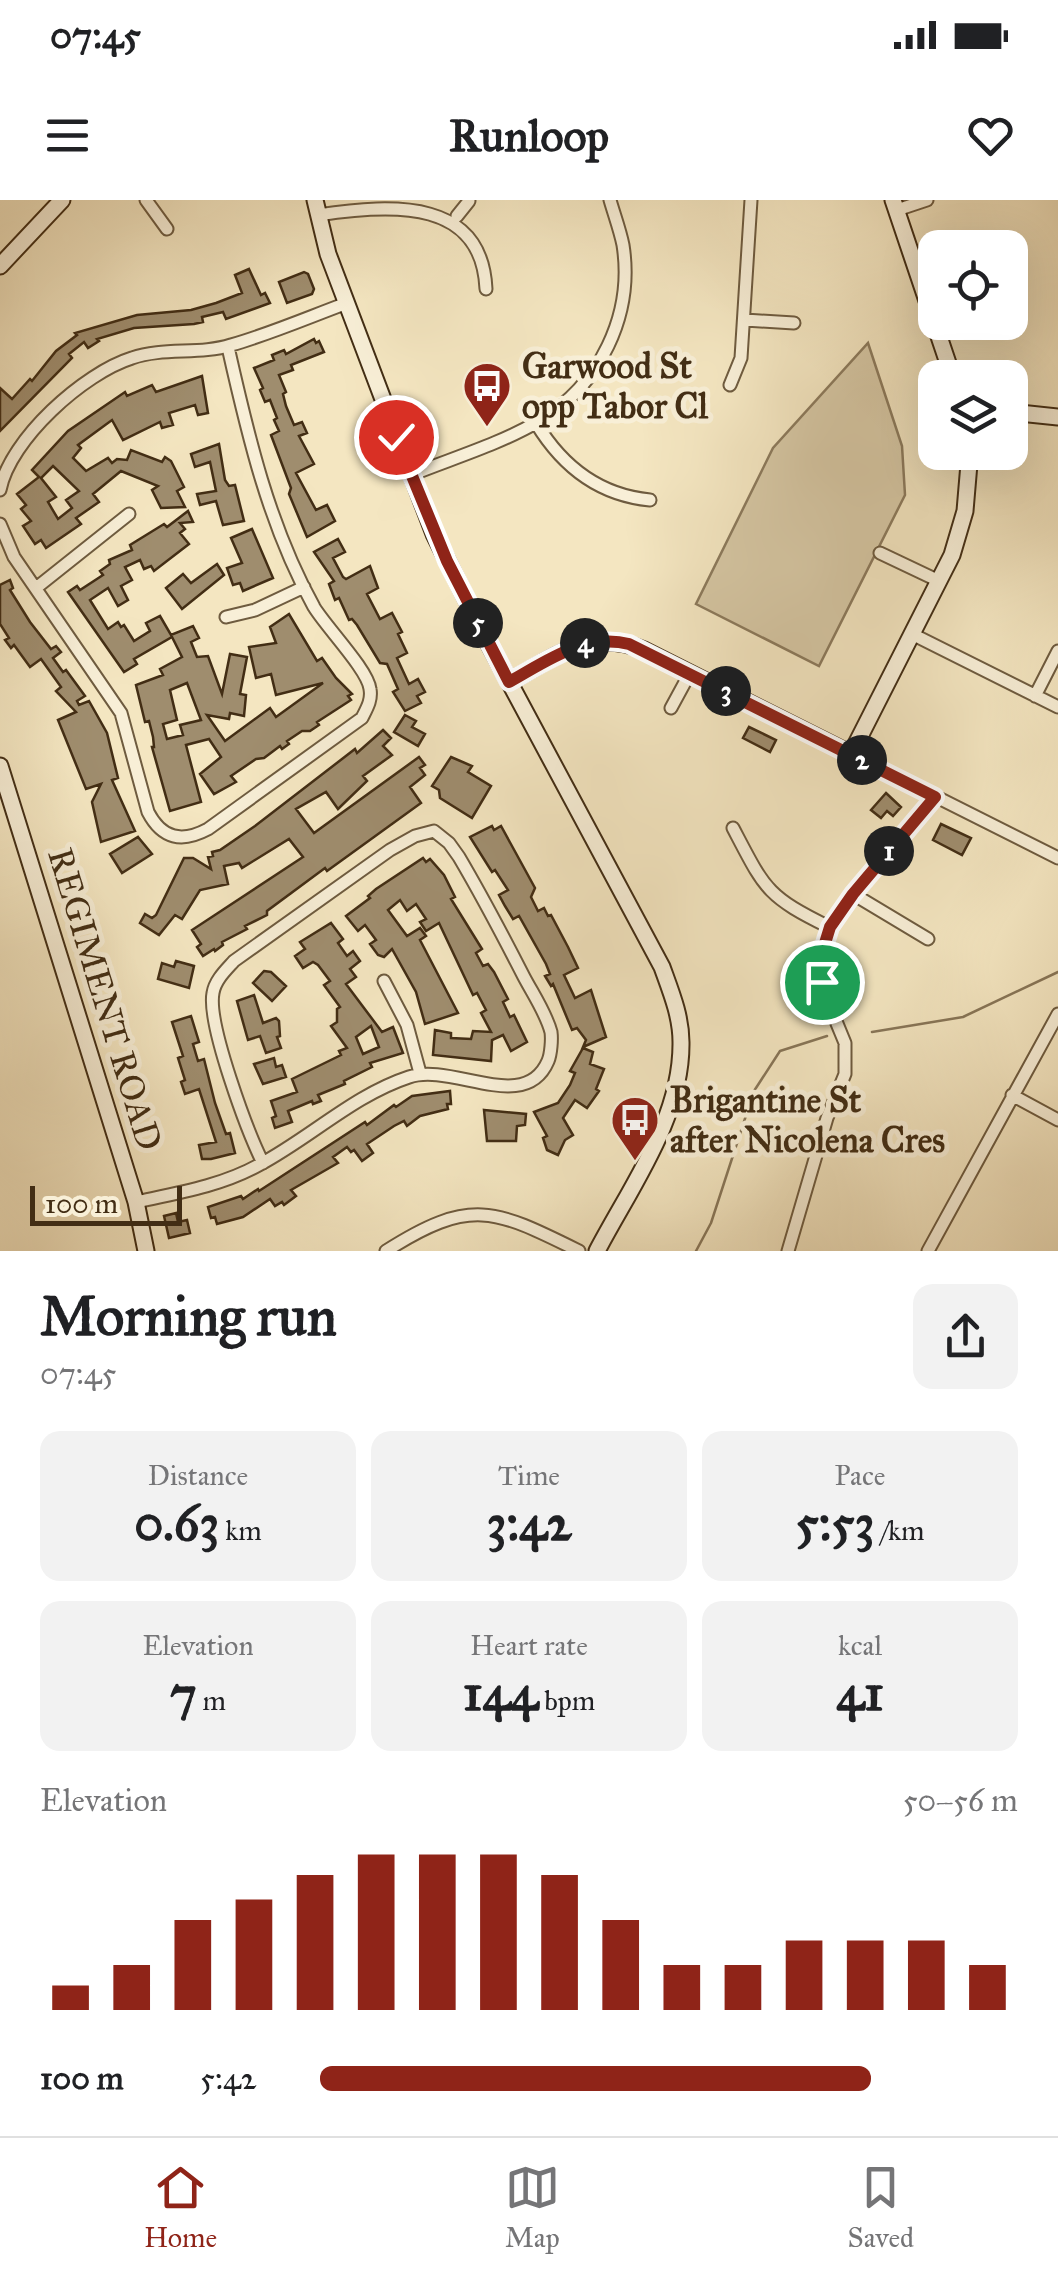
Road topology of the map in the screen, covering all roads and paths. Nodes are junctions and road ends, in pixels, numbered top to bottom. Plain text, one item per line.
1 (62, 200) edge
2 (146, 200) edge
3 (610, 200) edge
4 (750, 200) edge
5 (927, 200) edge
6 (469, 201) edge
7 (895, 205) edge
8 (317, 207) edge
9 (457, 216) junction
10 (167, 229) dead end
11 (0, 266) edge
12 (486, 289) dead end
13 (347, 303) junction
14 (745, 320) junction
15 (794, 323) dead end
16 (228, 346) junction
17 (948, 360) edge
18 (730, 385) dead end
19 (1028, 414) edge
20 (1058, 417) edge
21 (536, 423) junction
22 (970, 470) edge
23 (411, 475) junction
24 (0, 490) edge
25 (650, 500) dead end
26 (130, 514) dead end
27 (0, 524) edge
28 (880, 553) dead end
29 (938, 581) junction
30 (304, 587) junction
31 (36, 588) junction
32 (226, 617) dead end
33 (912, 634) junction
34 (1058, 651) edge
35 (690, 673) junction
36 (509, 682) junction
37 (1035, 696) junction
38 (1058, 707) edge
39 (671, 708) dead end
40 (851, 754) junction
41 (0, 766) edge
42 (935, 797) junction
43 (732, 828) dead end
44 (1058, 858) edge
45 (853, 894) junction
46 (830, 927) junction
47 (928, 939) dead end
48 (384, 980) dead end
49 (1058, 1014) edge
50 (420, 1073) junction
51 (1012, 1096) junction
52 (1058, 1120) edge
53 (263, 1163) junction
54 (136, 1202) junction
55 (146, 1251) edge
56 (386, 1251) edge
57 (579, 1251) edge
58 (597, 1251) edge
59 (788, 1251) edge
60 (928, 1251) edge

1 - 11 street
2 - 10 street
3 - 21 street
4 - 14 street
5 - 7 street
6 - 9 street
7 - 17 street
8 - 9 street
8 - 13 street
9 - 12 street
13 - 16 street
13 - 23 street
14 - 15 street
14 - 18 street
16 - 24 street
16 - 30 street
19 - 20 street
21 - 23 street
21 - 25 street
22 - 29 street
23 - 36 street
26 - 31 street
27 - 31 street
28 - 29 street
29 - 33 street
30 - 31 street
30 - 32 street
33 - 37 street
33 - 40 street
34 - 37 street
35 - 36 street
35 - 39 street
35 - 40 street
36 - 58 street
37 - 38 street
40 - 42 street
41 - 54 street, REGIMENT ROAD
42 - 44 street
42 - 45 street
43 - 46 street
45 - 46 street
45 - 47 street
46 - 59 street
48 - 50 street
49 - 51 street
50 - 53 street
50 - 53 street
51 - 52 street
51 - 60 street
53 - 54 street
54 - 55 street, REGIMENT ROAD
56 - 57 street

